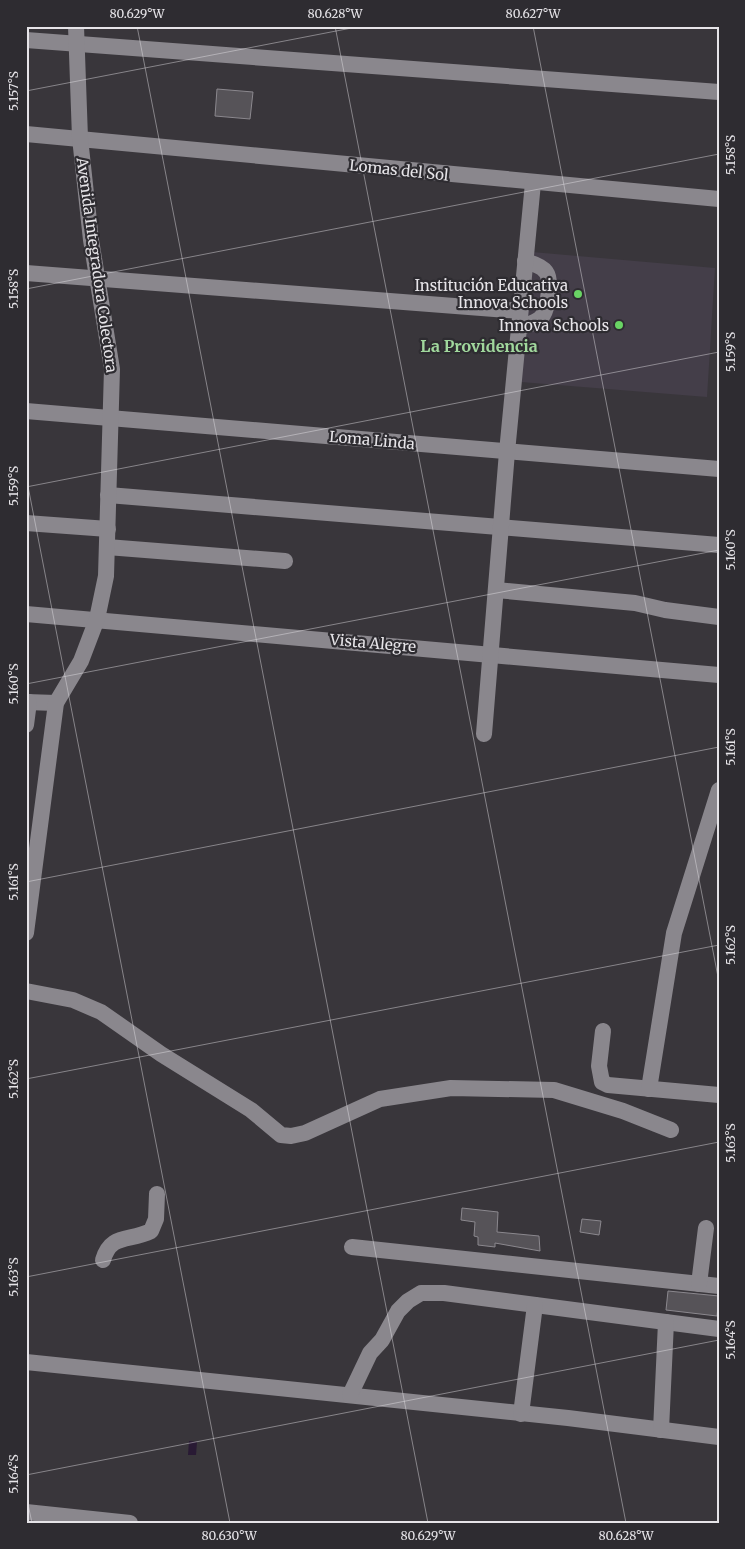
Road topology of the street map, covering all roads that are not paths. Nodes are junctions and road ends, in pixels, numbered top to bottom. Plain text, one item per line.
1 (76, 26) edge
2 (26, 40) edge
3 (77, 46) junction
4 (719, 92) edge
5 (26, 134) edge
6 (80, 138) junction
7 (533, 183) junction
8 (719, 200) edge
9 (525, 261) junction
10 (26, 274) edge
11 (97, 278) junction
12 (520, 311) junction
13 (518, 328) junction
14 (26, 411) edge
15 (111, 418) junction
16 (507, 452) junction
17 (719, 469) edge
18 (108, 495) junction
19 (26, 523) edge
20 (500, 528) junction
21 (108, 529) junction
22 (719, 545) edge
23 (107, 547) junction
24 (285, 561) dead end
25 (496, 590) junction
26 (26, 614) edge
27 (719, 617) edge
28 (97, 619) junction
29 (490, 654) junction
30 (719, 675) edge
31 (28, 702) edge
32 (56, 703) junction
33 (26, 725) edge
34 (484, 734) dead end
35 (719, 790) edge
36 (26, 933) edge
37 (26, 991) edge
38 (603, 1031) dead end
39 (649, 1089) junction
40 (719, 1095) edge
41 (671, 1130) dead end
42 (157, 1194) dead end
43 (706, 1228) dead end
44 (352, 1247) dead end
45 (102, 1260) dead end
46 (699, 1284) junction
47 (719, 1286) edge
48 (535, 1305) junction
49 (666, 1322) junction
50 (719, 1329) edge
51 (26, 1362) edge
52 (350, 1395) junction
53 (521, 1414) junction
54 (661, 1430) junction
55 (719, 1437) edge
56 (26, 1512) edge
57 (130, 1523) edge

1 - 3 street, Avenida Integradora Colectora
2 - 3 street
3 - 4 street
3 - 6 street, Avenida Integradora Colectora
5 - 6 street, Lomas del Sol
6 - 7 street, Lomas del Sol
6 - 11 street, Avenida Integradora Colectora
7 - 8 street, Lomas del Sol
7 - 9 street
9 - 12 street
9 - 13 street
10 - 11 street
11 - 12 street
11 - 15 street, Avenida Integradora Colectora
12 - 13 street
13 - 16 street
14 - 15 street, Loma Linda
15 - 16 street, Loma Linda
15 - 18 street, Avenida Integradora Colectora
16 - 17 street, Loma Linda
16 - 20 street
18 - 20 street
18 - 21 street, Avenida Integradora Colectora
19 - 21 street
20 - 22 street
20 - 25 street
21 - 23 street, Avenida Integradora Colectora
23 - 24 street
23 - 28 street, Avenida Integradora Colectora
25 - 27 street
25 - 29 street
26 - 28 street, Vista Alegre
28 - 29 street, Vista Alegre
28 - 32 street, Avenida Integradora Colectora
29 - 30 street, Vista Alegre
29 - 34 street
31 - 32 street
31 - 33 street
32 - 36 street, Avenida Integradora Colectora
35 - 39 street
37 - 41 street
38 - 39 street
39 - 40 street
42 - 45 street
43 - 46 street
44 - 46 street
46 - 47 street
48 - 49 street
48 - 52 street
48 - 53 street
49 - 50 street
49 - 54 street
51 - 52 street
52 - 53 street
53 - 54 street
54 - 55 street
56 - 57 street

